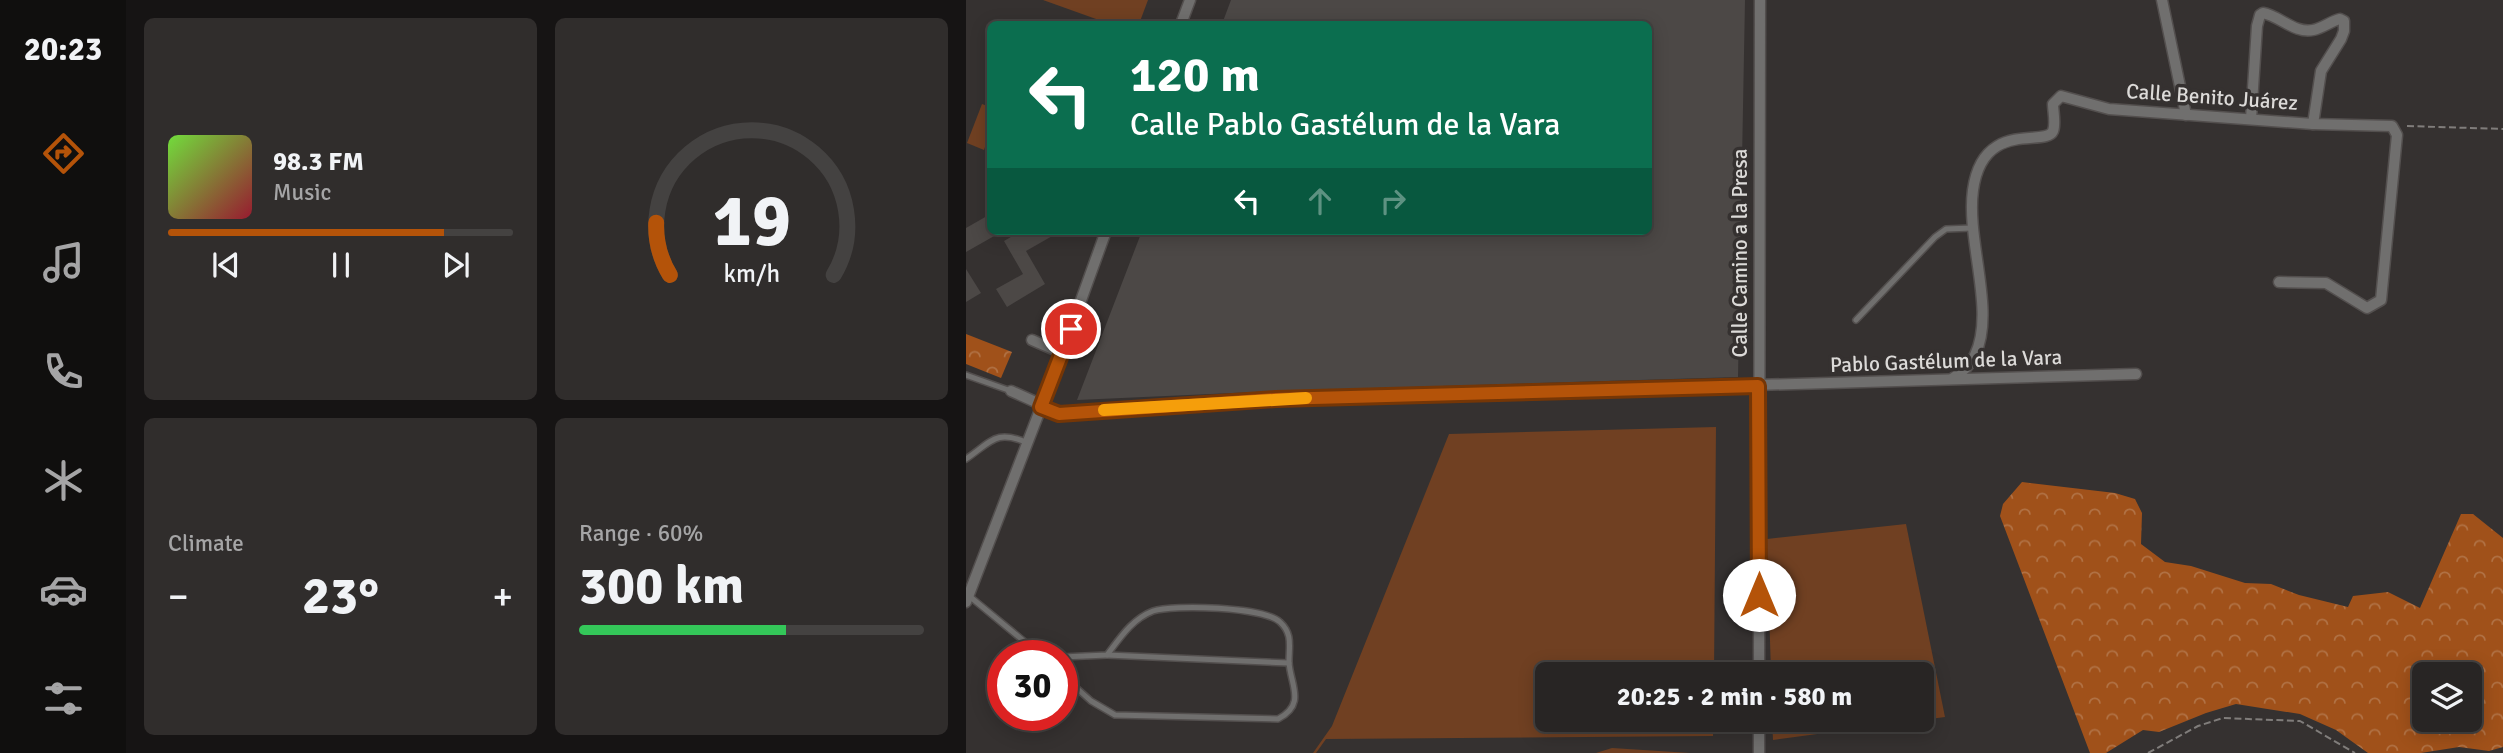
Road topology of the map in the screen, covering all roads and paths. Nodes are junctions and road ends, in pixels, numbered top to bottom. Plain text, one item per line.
1 (1190, 0) edge
2 (1760, 0) edge
3 (2162, 0) edge
4 (1182, 21) edge
5 (2186, 115) junction
6 (2251, 119) junction
7 (2313, 124) junction
8 (2392, 126) junction
9 (2503, 129) edge
10 (1972, 228) junction
11 (1104, 235) edge
12 (2279, 282) dead end
13 (1856, 320) dead end
14 (1032, 340) dead end
15 (1062, 353) junction
16 (2136, 374) dead end
17 (966, 375) edge
18 (1951, 380) junction
19 (1758, 386) junction
20 (1011, 391) joint
21 (1041, 407) junction
22 (1028, 443) junction
23 (966, 459) edge
24 (967, 598) edge
25 (1021, 640) edge
26 (1107, 655) junction
27 (1078, 656) edge
28 (1759, 662) edge
29 (1289, 663) junction
30 (1078, 689) edge
31 (1759, 732) edge
32 (1759, 753) edge
33 (2148, 753) edge
34 (2355, 753) edge

1 - 4 street
2 - 19 street, Calle Camino a la Presa
3 - 5 street
5 - 6 street, Calle Benito Juárez
5 - 10 street, Calle Benito Juárez
6 - 7 street, Calle Benito Juárez
6 - 7 street
7 - 8 street, Calle Benito Juárez
8 - 9 path
8 - 12 street
10 - 13 lane
10 - 18 street
11 - 15 street
14 - 15 street
15 - 21 street
16 - 18 street, Pablo Gastélum de la Vara
17 - 20 lane
18 - 19 street, Pablo Gastélum de la Vara
19 - 21 street, Pablo Gastélum de la Vara
19 - 28 street, Calle Camino a la Presa
20 - 21 street, Pablo Gastélum de la Vara
21 - 22 street
22 - 23 lane
22 - 24 street
24 - 25 lane
26 - 27 lane
26 - 29 lane
26 - 29 lane
29 - 30 lane
31 - 32 street
33 - 34 path

